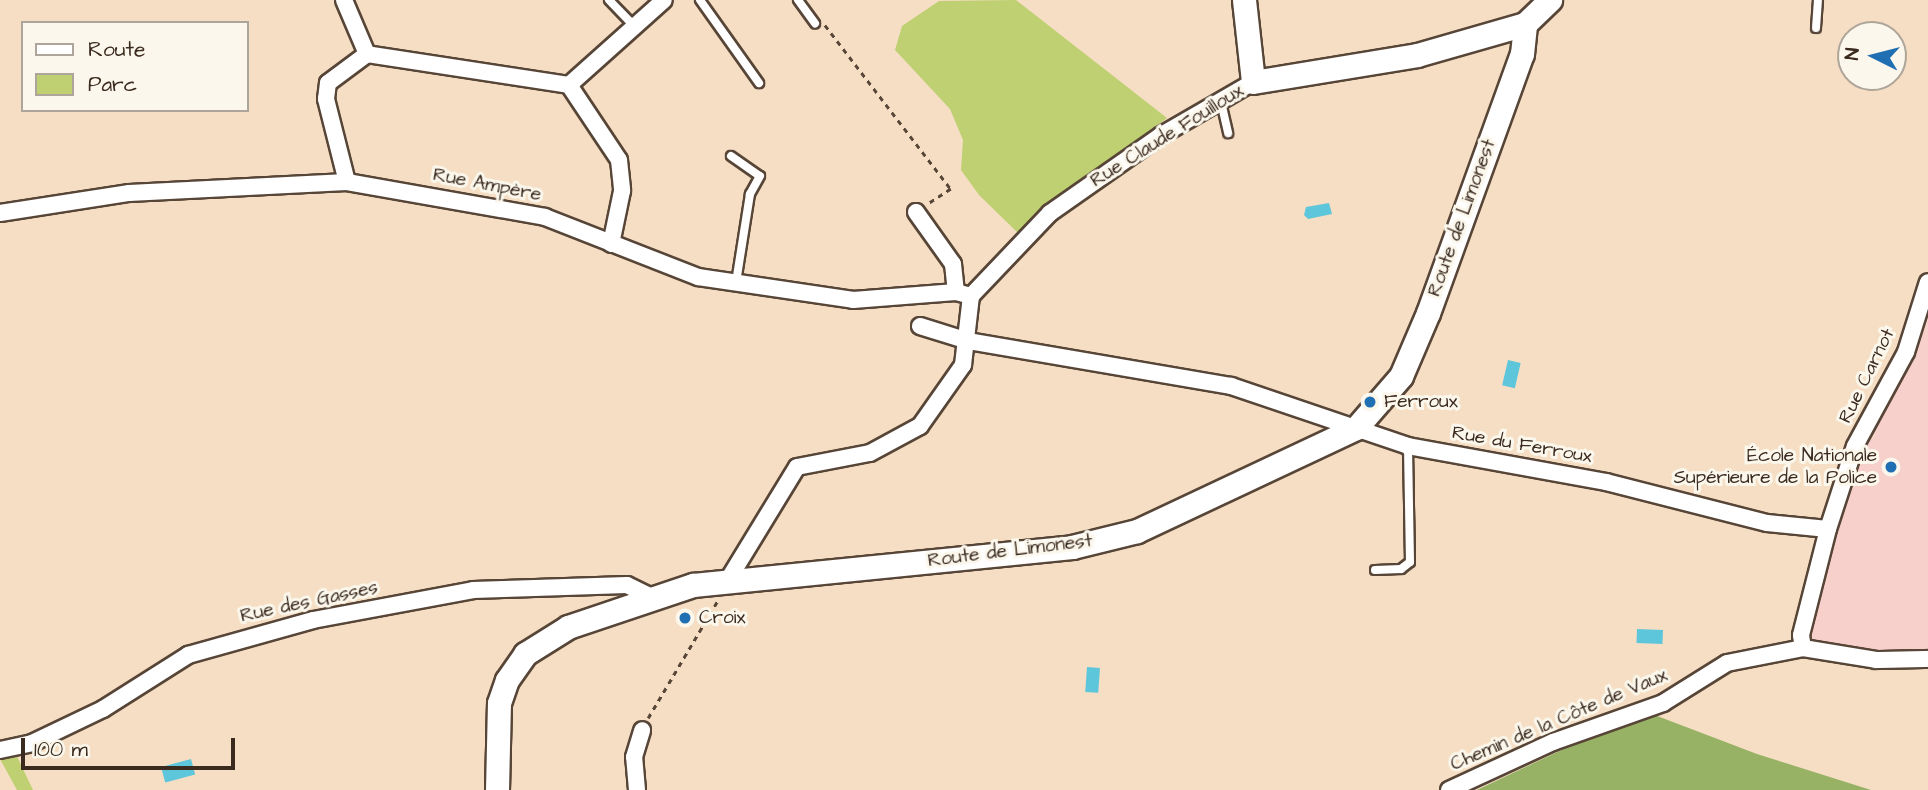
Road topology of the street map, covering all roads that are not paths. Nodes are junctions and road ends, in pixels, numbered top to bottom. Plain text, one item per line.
1 (344, 0) edge
2 (609, 0) edge
3 (664, 0) edge
4 (699, 0) edge
5 (798, 0) edge
6 (1244, 0) edge
7 (1550, 0) edge
8 (1818, 0) edge
9 (818, 21) road end
10 (1525, 24) junction
11 (634, 26) junction
12 (1816, 28) dead end
13 (367, 54) junction
14 (1253, 82) junction
15 (759, 83) dead end
16 (569, 85) junction
17 (1221, 102) junction
18 (1228, 133) dead end
19 (731, 156) dead end
20 (346, 182) junction
21 (916, 212) road end
22 (0, 213) edge
23 (611, 244) junction
24 (736, 282) junction
25 (1928, 282) edge
26 (963, 294) junction
27 (920, 326) dead end
28 (968, 341) junction
29 (1356, 428) junction
30 (1408, 446) junction
31 (1828, 529) junction
32 (1375, 570) dead end
33 (728, 580) junction
34 (650, 596) junction
35 (1803, 648) junction
36 (1928, 659) edge
37 (642, 730) road end
38 (0, 750) edge
39 (496, 790) edge
40 (637, 790) edge
41 (1449, 790) edge

1 - 13 street
2 - 11 lane
3 - 11 street
4 - 15 lane
5 - 9 lane
6 - 14 street
7 - 10 street
8 - 12 lane
10 - 14 street, Rue Claude Fouilloux
10 - 29 street, Route de Limonest
11 - 16 street
13 - 16 street
13 - 20 street
14 - 17 street, Rue Claude Fouilloux
16 - 23 street
17 - 18 lane
17 - 26 street, Rue Claude Fouilloux
19 - 24 lane
20 - 22 street, Rue Ampère
20 - 23 street, Rue Ampère
21 - 26 street
23 - 24 street, Rue Ampère
24 - 26 street, Rue Ampère
25 - 31 street, Rue Carnot
26 - 28 street
27 - 28 street, Rue du Ferroux
28 - 29 street, Rue du Ferroux
28 - 33 street
29 - 30 street, Rue du Ferroux
29 - 33 street, Route de Limonest
30 - 31 street, Rue du Ferroux
30 - 32 lane
31 - 35 street
33 - 34 street, Route de Limonest
34 - 38 street, Rue des Gasses
34 - 39 street, Route de Limonest
35 - 36 street
35 - 41 street, Chemin de la Côte de Vaux
37 - 40 street

